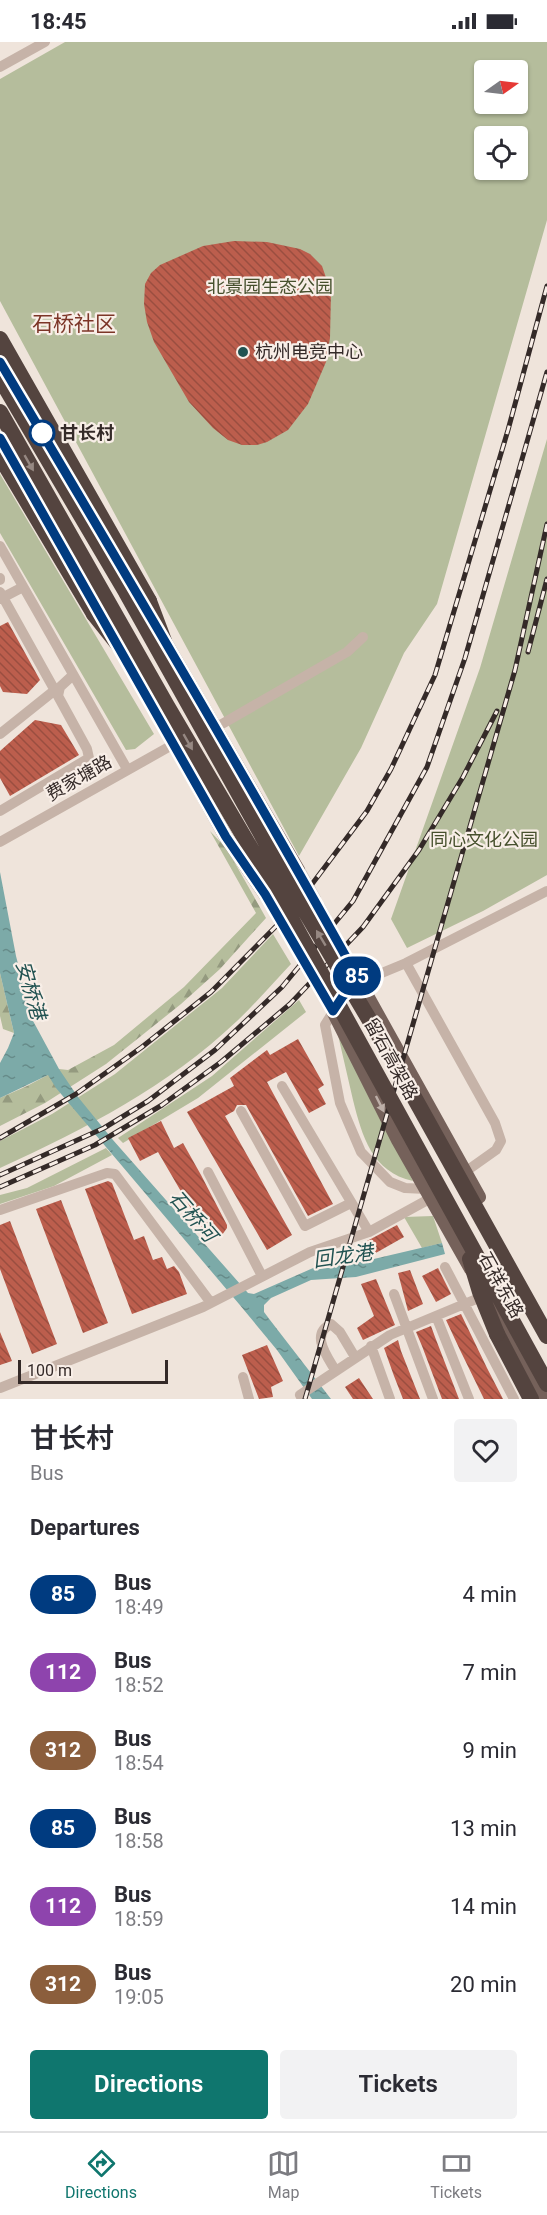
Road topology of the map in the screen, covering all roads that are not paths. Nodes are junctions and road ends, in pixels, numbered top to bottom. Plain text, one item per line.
1 (45, 42) edge
2 (0, 67) edge
3 (0, 339) edge
4 (0, 362) edge
5 (0, 378) edge
6 (0, 412) edge
7 (0, 438) edge
8 (0, 456) edge
9 (0, 546) edge
10 (23, 587) junction
11 (1, 596) edge
12 (363, 637) dead end
13 (73, 675) junction
14 (56, 693) junction
15 (183, 693) junction
16 (167, 706) junction
17 (215, 728) junction
18 (0, 734) edge
19 (174, 744) junction
20 (127, 770) junction
21 (0, 811) edge
22 (1, 842) edge
23 (298, 870) tunnel mouth
24 (547, 891) edge
25 (265, 894) tunnel mouth
26 (346, 958) tunnel mouth
27 (406, 963) junction
28 (360, 982) junction
29 (326, 996) dead end
30 (333, 1011) junction
31 (282, 1086) dead end
32 (240, 1111) dead end
33 (208, 1172) dead end
34 (461, 1173) junction
35 (429, 1194) junction
36 (351, 1203) junction
37 (0, 1210) edge
38 (460, 1227) junction
39 (369, 1232) junction
40 (446, 1267) dead end
41 (262, 1276) junction
42 (394, 1294) dead end
43 (486, 1295) junction
44 (211, 1303) junction
45 (464, 1304) junction
46 (436, 1316) junction
47 (547, 1316) edge
48 (547, 1327) edge
49 (407, 1329) junction
50 (547, 1336) edge
51 (371, 1346) junction
52 (355, 1357) junction
53 (330, 1373) junction
54 (243, 1377) dead end
55 (547, 1384) edge
56 (0, 1388) edge
57 (301, 1397) edge
58 (249, 1399) edge
59 (390, 1399) edge
60 (433, 1399) edge
61 (469, 1399) edge
62 (514, 1399) edge
63 (531, 1399) edge
64 (544, 1399) edge

1 - 2 street
3 - 15 highway, bridge
4 - 17 main road
5 - 15 highway, 留石高架路, bridge
6 -> 16 highway, 留石高架路, bridge
7 - 19 main road
8 - 16 highway, bridge
9 - 10 street
10 - 11 street
10 - 13 street
11 - 14 street
12 - 17 street
13 - 14 street
13 - 20 street
14 - 18 street
14 - 21 street
34 -> 15 highway, 留石高架路, bridge
16 -> 38 highway, 留石高架路, bridge
17 - 23 main road
19 - 20 street, 费家塘路
19 - 25 main road
20 - 22 street, 费家塘路
24 - 27 street
26 - 28 main road, 石祥东路
27 - 28 street
27 - 34 street
28 - 30 street
28 - 34 main road, 石祥东路
29 - 30 main road, 石祥东路
30 -> 35 main road, 石祥东路
30 - 35 street
31 - 36 street
32 - 36 street
33 - 41 street
34 - 47 highway, bridge
34 - 48 main road, 石祥东路
34 - 50 highway, 留石高架路, bridge
35 - 39 street
35 - 43 main road, 石祥东路
36 - 39 street
37 - 44 street
38 - 55 highway, 留石高架路, bridge
38 - 63 highway, bridge
39 - 41 street
40 - 45 street
41 - 44 street
42 - 49 street
43 - 45 street
43 - 64 main road, 石祥东路
44 - 56 street
45 - 46 street
45 - 62 street
46 - 49 street
46 - 61 street
49 - 51 street
49 - 60 street
51 - 52 street
51 - 59 street
52 - 53 street
52 - 53 street
53 - 57 street
54 - 58 street

